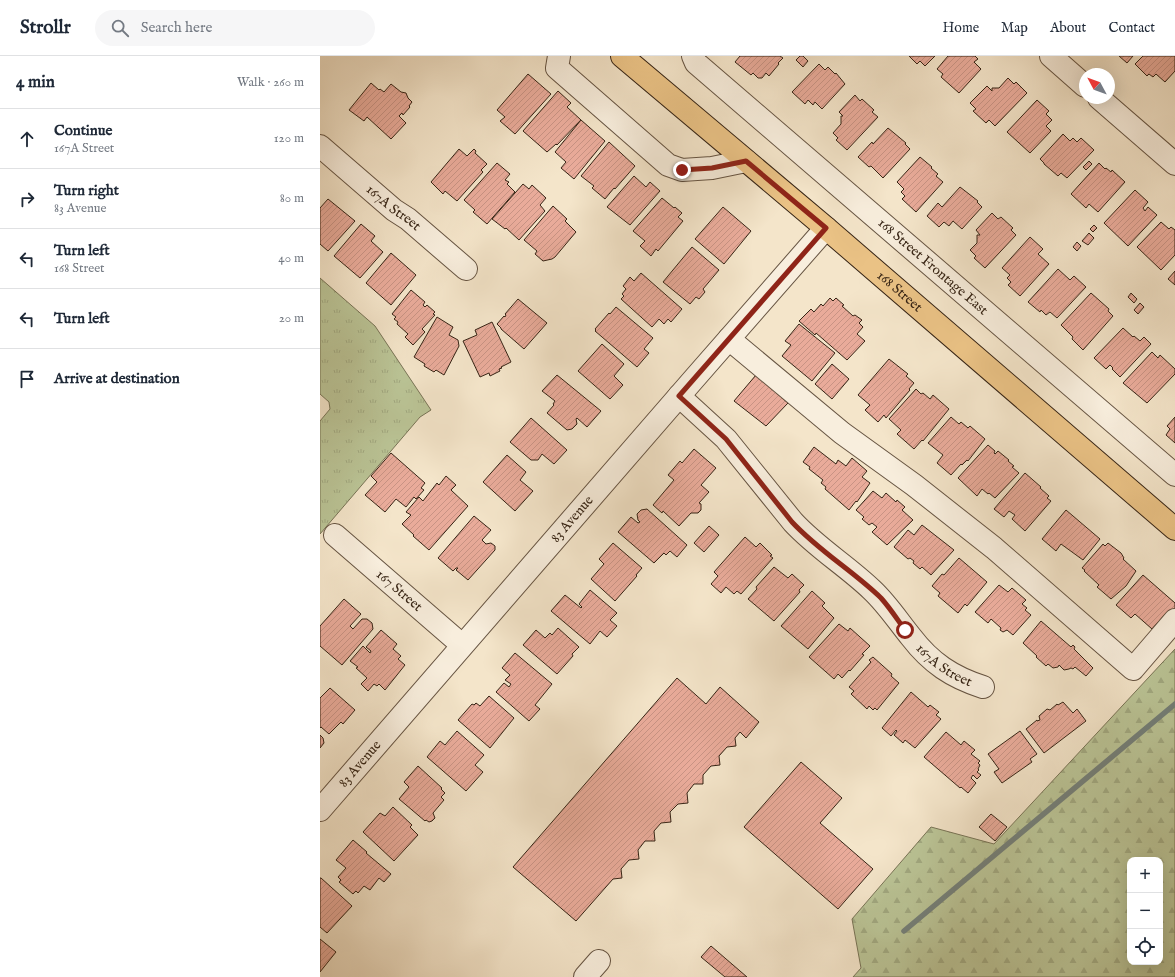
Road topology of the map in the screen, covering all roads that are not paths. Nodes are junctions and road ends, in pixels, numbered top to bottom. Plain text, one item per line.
1 (559, 56) edge
2 (622, 56) edge
3 (693, 56) edge
4 (1051, 56) edge
5 (1079, 81) edge
6 (1106, 104) edge
7 (320, 146) edge
8 (746, 161) junction
9 (1175, 164) edge
10 (826, 228) junction
11 (466, 268) dead end
12 (729, 339) junction
13 (679, 396) junction
14 (1175, 476) edge
15 (1175, 529) edge
16 (336, 535) dead end
17 (1175, 620) edge
18 (462, 645) junction
19 (983, 686) dead end
20 (320, 810) edge
21 (599, 961) dead end
22 (585, 977) edge

1 - 8 street
2 - 8 main road, 168 Street
3 - 14 street, 168 Street Frontage East
4 - 5 street
6 - 9 street
7 - 11 street, 167A Street
8 - 10 main road, 168 Street
10 - 12 street, 83 Avenue
10 - 15 main road, 168 Street
12 - 13 street, 83 Avenue
12 - 17 street
13 - 18 street, 83 Avenue
13 - 19 street, 167A Street
16 - 18 street, 167 Street
18 - 20 street, 83 Avenue
21 - 22 street

